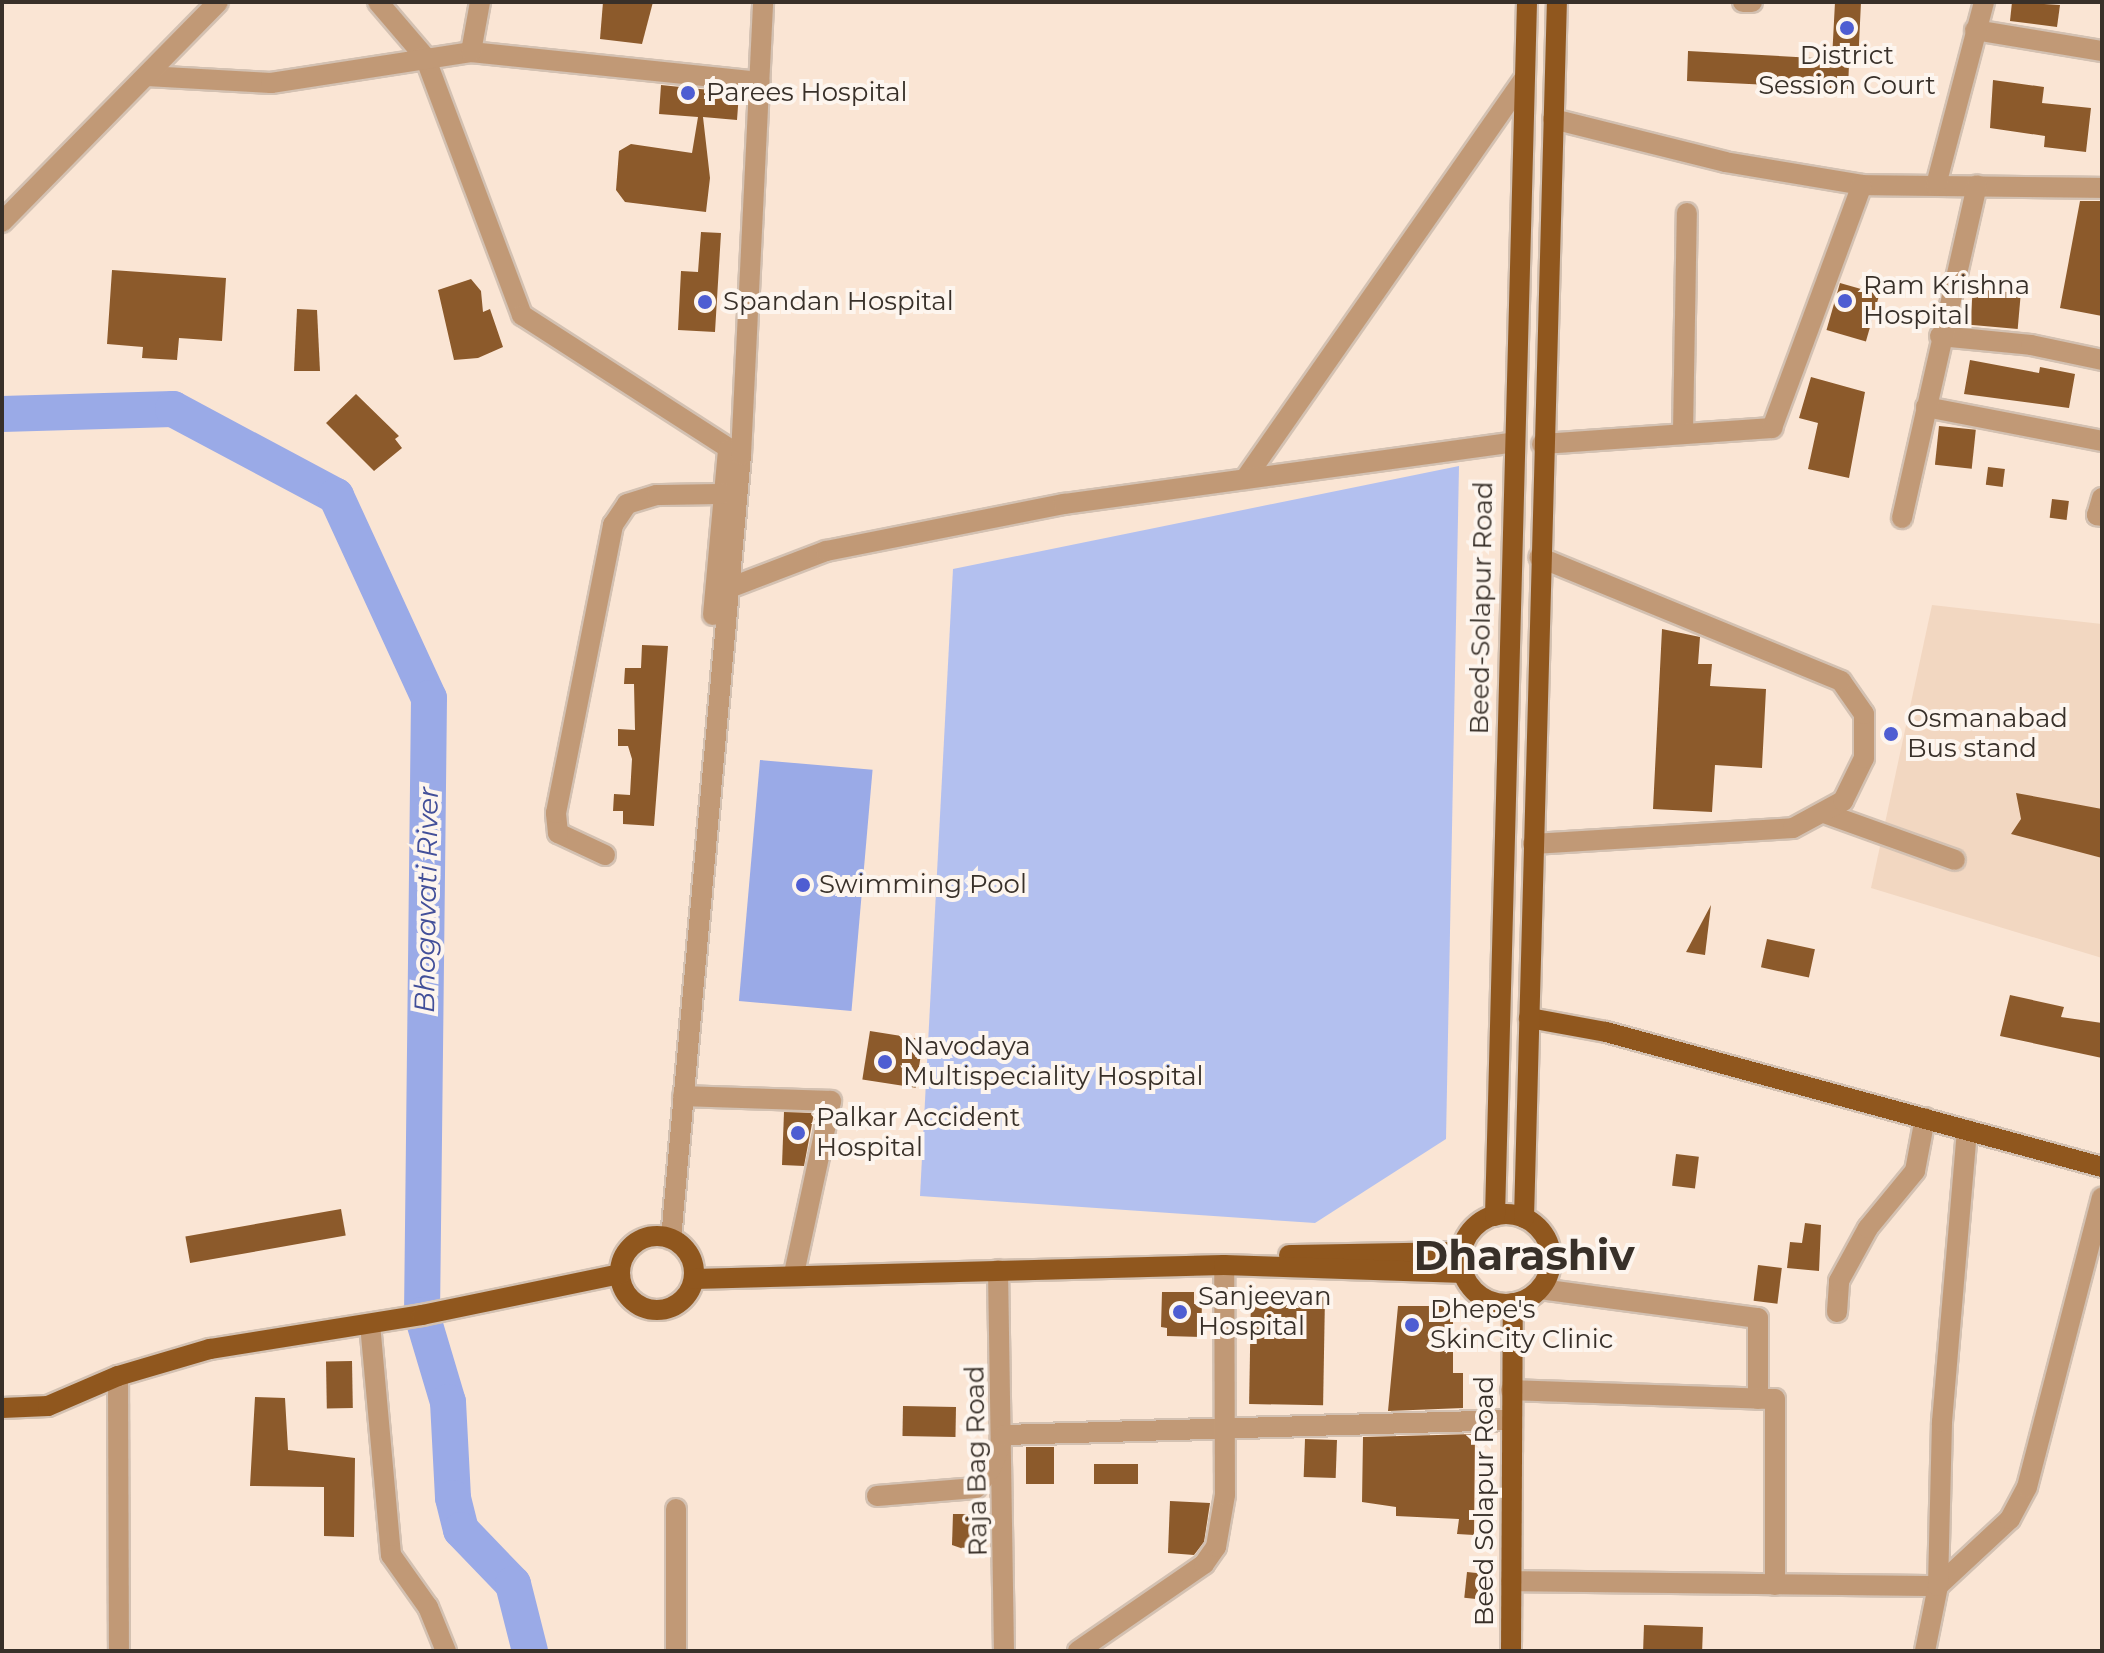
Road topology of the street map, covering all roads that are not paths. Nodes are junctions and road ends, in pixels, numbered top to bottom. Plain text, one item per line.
1 (218, 2) edge
2 (378, 2) edge
3 (480, 2) edge
4 (763, 2) edge
5 (1527, 2) edge
6 (1557, 2) edge
7 (1743, 2) edge
8 (1752, 2) edge
9 (1984, 2) edge
10 (1975, 30) junction
11 (2102, 51) edge
12 (471, 52) junction
13 (425, 57) junction
14 (147, 76) junction
15 (1524, 79) junction
16 (759, 82) junction
17 (1553, 119) junction
18 (1862, 185) junction
19 (1936, 185) junction
20 (1977, 185) junction
21 (2102, 188) edge
22 (1687, 213) dead end
23 (2, 222) edge
24 (1940, 336) junction
25 (2102, 360) edge
26 (1926, 407) junction
27 (1683, 432) junction
28 (2102, 441) edge
29 (1511, 443) junction
30 (1542, 444) junction
31 (734, 452) junction
32 (1245, 479) junction
33 (723, 494) junction
34 (2102, 498) edge
35 (2102, 516) edge
36 (1902, 518) dead end
37 (1539, 557) junction
38 (729, 588) junction
39 (1824, 813) junction
40 (1533, 844) junction
41 (605, 855) dead end
42 (1955, 860) dead end
43 (1529, 1018) junction
44 (683, 1096) junction
45 (1925, 1118) junction
46 (1967, 1130) junction
47 (2102, 1167) edge
48 (2102, 1198) edge
49 (1495, 1216) junction
50 (1524, 1218) junction
51 (666, 1238) junction
52 (1463, 1252) junction
53 (1224, 1265) junction
54 (795, 1270) junction
55 (998, 1270) junction
56 (694, 1273) junction
57 (1464, 1273) junction
58 (620, 1274) junction
59 (1540, 1289) junction
60 (1513, 1303) junction
61 (1837, 1312) dead end
62 (370, 1324) junction
63 (118, 1376) junction
64 (1511, 1390) junction
65 (1758, 1399) junction
66 (2, 1408) edge
67 (1511, 1420) junction
68 (1226, 1425) junction
69 (1004, 1435) junction
70 (877, 1496) dead end
71 (676, 1509) dead end
72 (1511, 1581) junction
73 (1775, 1585) junction
74 (1938, 1586) junction
75 (119, 1651) edge
76 (446, 1651) edge
77 (676, 1651) edge
78 (1004, 1651) edge
79 (1078, 1651) edge
80 (1511, 1651) edge
81 (1925, 1651) edge

1 - 14 street
2 - 13 street
3 - 12 street
4 - 16 street
5 - 15 main road, Beed-Solapur Road
6 - 17 main road
7 - 8 street
9 - 10 street
10 - 11 street
10 - 19 street
12 - 13 street
12 - 16 street
13 - 14 street
13 - 31 street
14 - 23 street
15 - 29 main road, Beed-Solapur Road
15 - 32 street
16 - 31 street
17 - 18 street
17 - 30 main road
18 - 19 street
18 - 27 street
19 - 20 street
20 - 21 street
20 - 24 street
22 - 27 street
24 - 25 street
24 - 26 street
26 - 28 street
26 - 36 street
27 - 30 street
29 - 32 street
29 - 49 main road, Beed-Solapur Road
30 - 37 main road
31 - 33 street
31 - 38 street
32 - 38 street
33 - 41 street
33 - 51 street
34 - 35 street
37 - 39 street
37 - 40 main road
38 - 44 street
39 - 40 street
39 - 42 street
40 - 43 main road
43 - 45 main road
43 - 50 main road
44 - 51 street
44 - 54 street
45 - 46 main road
45 - 61 street
46 - 47 main road
46 - 74 street
48 - 74 street
49 - 50 main road
49 - 52 main road
50 - 59 main road
51 - 56 main road
51 - 58 main road
52 - 54 main road
52 - 57 main road
53 - 55 main road
53 - 57 main road
53 - 68 street
54 - 55 main road
54 - 56 main road
55 - 69 street, Raja Bag Road
56 - 58 main road
57 - 60 main road
58 - 62 main road
59 - 60 main road
59 - 65 street
60 - 64 main road, Beed Solapur Road
62 - 63 main road
62 - 76 street
63 - 66 main road
63 - 75 street
64 - 65 street
64 - 67 main road, Beed Solapur Road
65 - 73 street
67 - 68 street
67 - 72 main road, Beed Solapur Road
68 - 69 street
68 - 79 street
69 - 70 street
69 - 78 street, Raja Bag Road
71 - 77 street
72 - 73 street
72 - 80 main road, Beed Solapur Road
73 - 74 street
74 - 81 street

